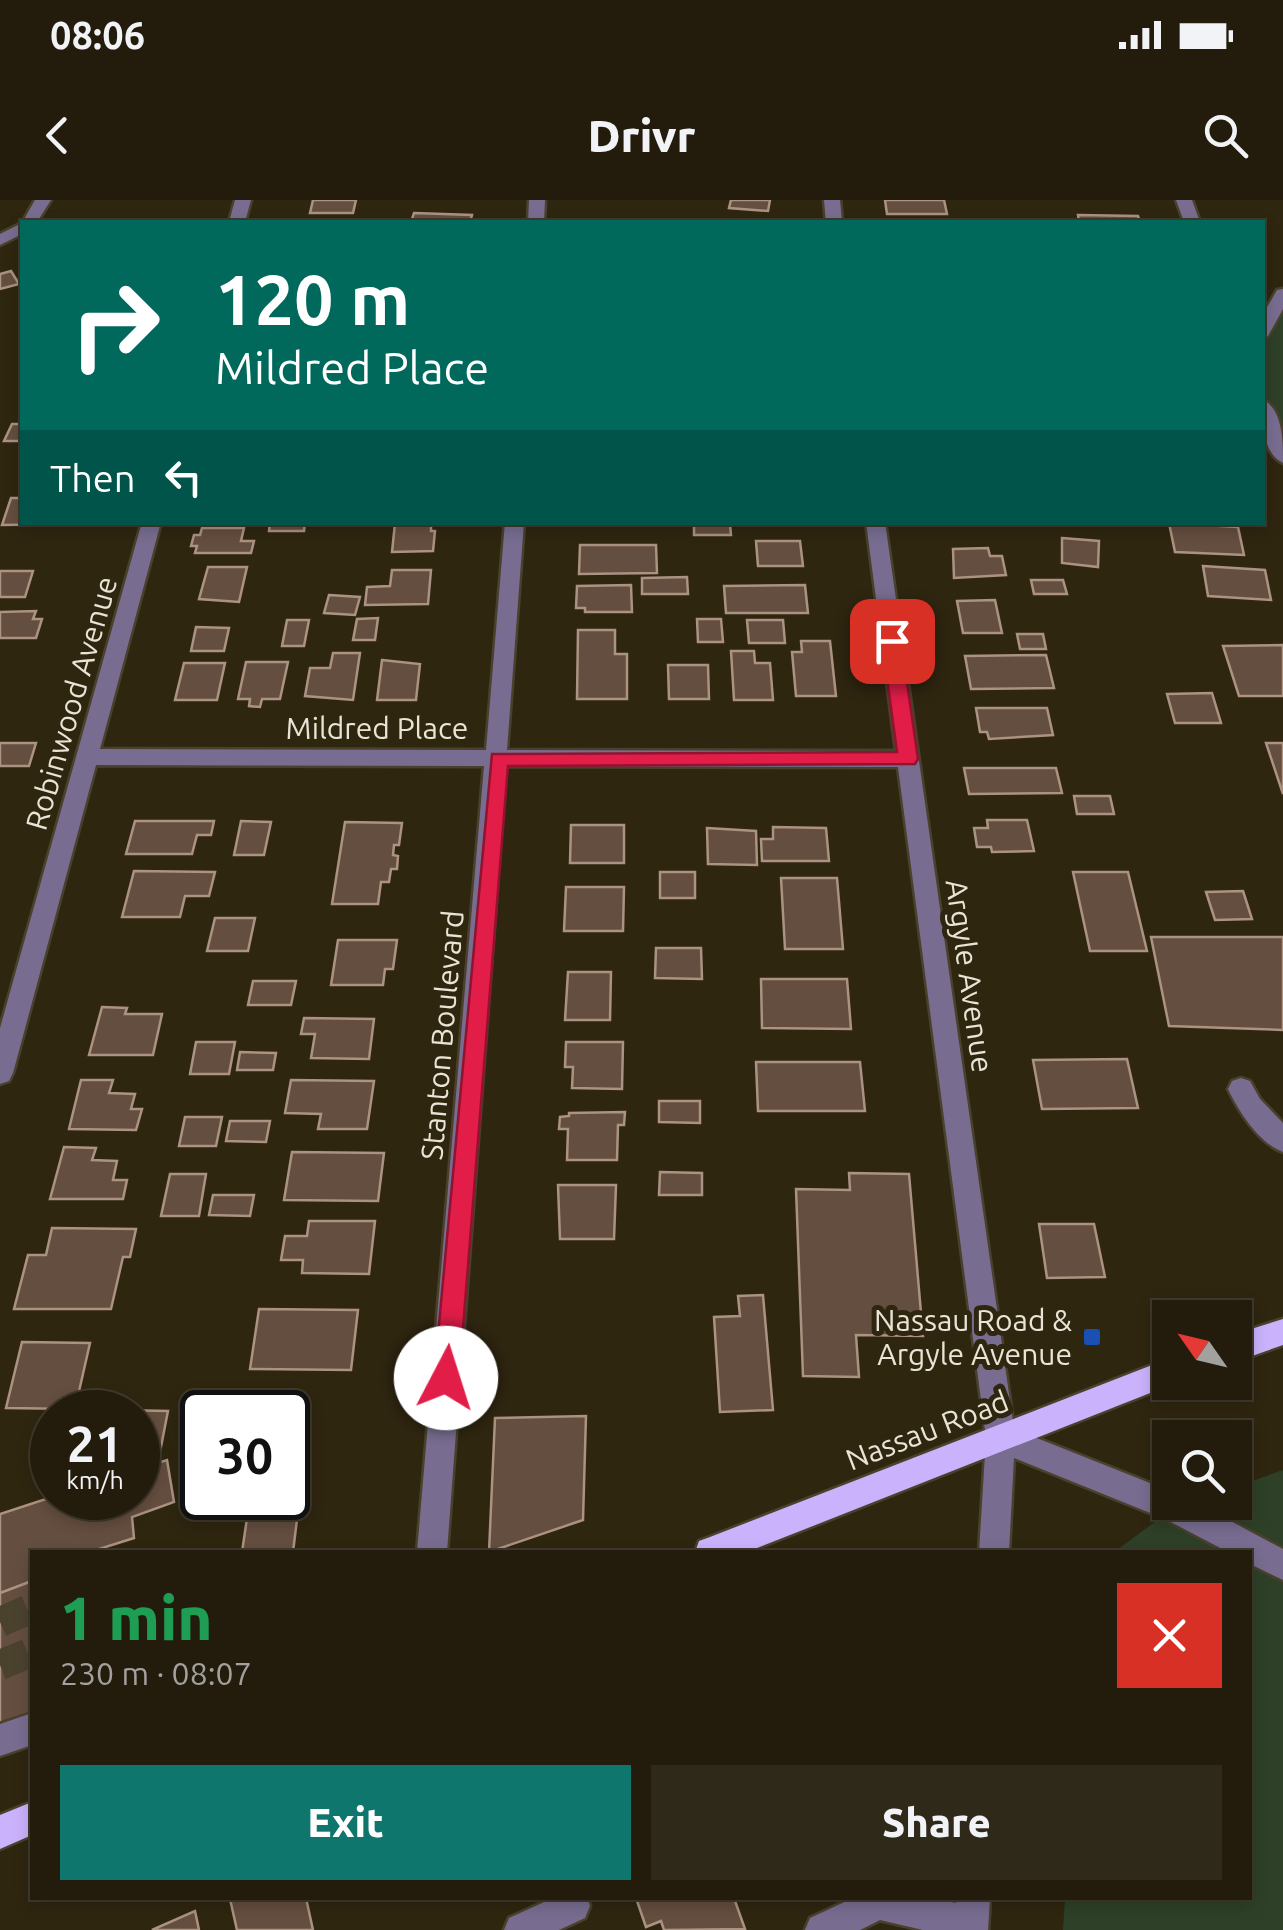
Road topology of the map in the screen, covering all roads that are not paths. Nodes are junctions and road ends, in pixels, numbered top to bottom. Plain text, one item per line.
1 (1283, 294) edge
2 (1265, 327) edge
3 (1265, 412) edge
4 (1283, 457) edge
5 (151, 525) edge
6 (515, 525) edge
7 (875, 525) edge
8 (87, 757) junction
9 (499, 759) junction
10 (908, 759) junction
11 (0, 1073) edge
12 (1241, 1089) dead end
13 (1283, 1141) edge
14 (1283, 1332) edge
15 (1252, 1342) edge
16 (1152, 1379) edge
17 (1001, 1438) junction
18 (432, 1550) edge
19 (715, 1550) edge
20 (994, 1550) edge
21 (1283, 1565) edge
22 (30, 1730) edge
23 (0, 1740) edge
24 (30, 1820) edge
25 (0, 1832) edge
26 (574, 1911) edge
27 (972, 1917) edge
28 (521, 1930) edge
29 (822, 1930) edge

1 - 2 street
3 - 4 street
5 - 8 street, Robinwood Avenue
6 - 9 street, Stanton Boulevard
7 - 10 street, Argyle Avenue
8 - 9 street, Mildred Place
8 - 11 street, Robinwood Avenue
9 - 10 street, Mildred Place
9 - 18 street, Stanton Boulevard
10 - 17 street, Argyle Avenue
12 - 13 street
14 - 15 main road
16 - 17 main road, Nassau Road
17 - 19 main road, Nassau Road
17 - 20 street, Argyle Avenue
17 - 21 street
22 - 23 street
24 - 25 main road
26 - 28 street
27 - 29 street

